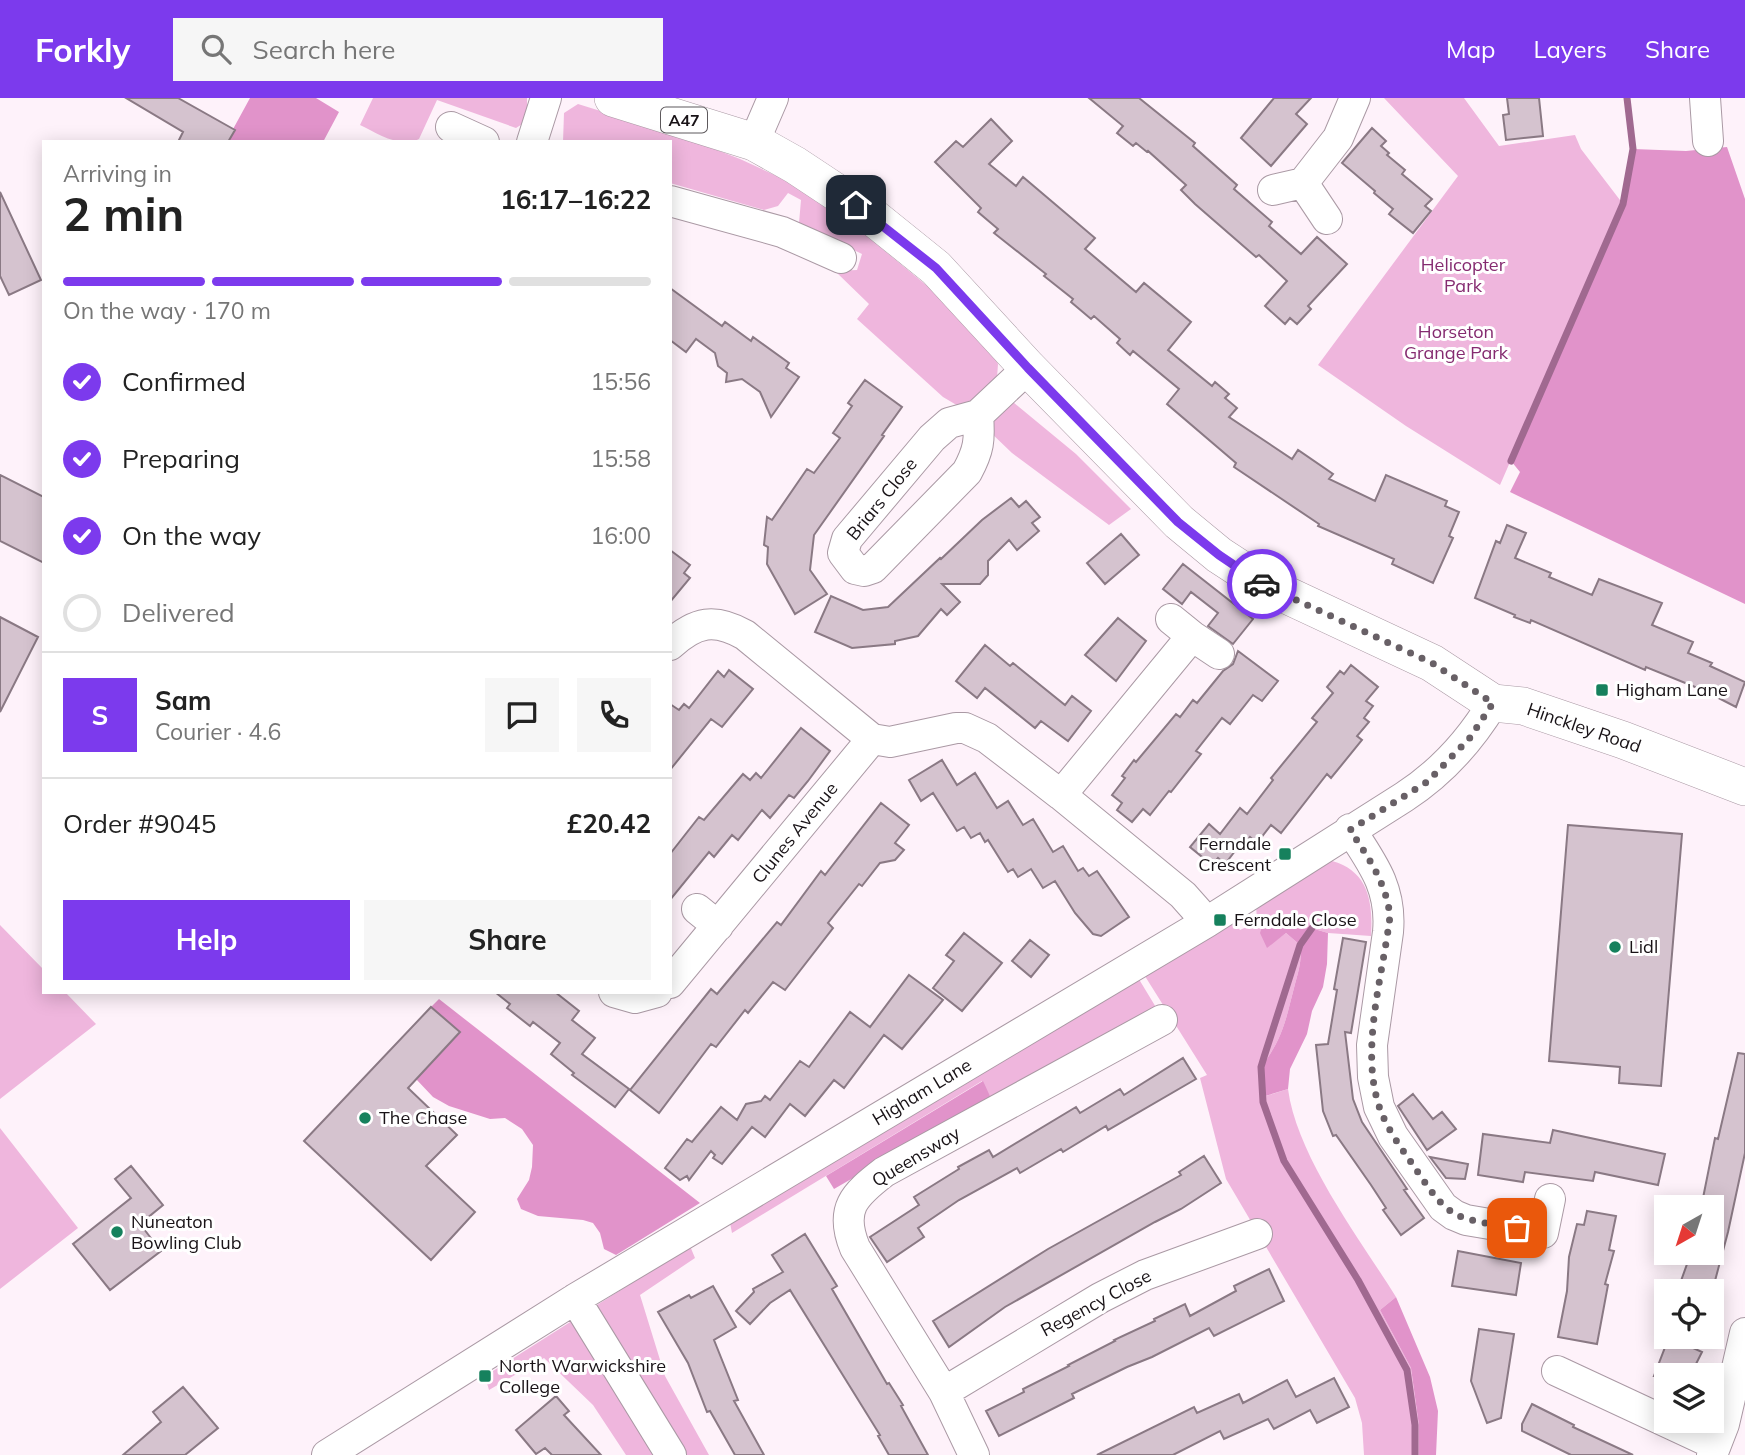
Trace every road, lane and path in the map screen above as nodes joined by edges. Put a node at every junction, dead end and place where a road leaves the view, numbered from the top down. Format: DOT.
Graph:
graph roads {
  1 [pos="546,98"];
  2 [pos="613,98"];
  3 [pos="773,98"];
  4 [pos="1355,98"];
  5 [pos="1705,98"];
  6 [pos="451,127"];
  7 [pos="480,140"];
  8 [pos="533,140"];
  9 [pos="1708,141"];
  10 [pos="754,142"];
  11 [pos="1303,183"];
  12 [pos="1273,190"];
  13 [pos="672,202"];
  14 [pos="1327,219"];
  15 [pos="841,258"];
  16 [pos="1028,368"];
  17 [pos="978,415"];
  18 [pos="672,644"];
  19 [pos="1219,654"];
  20 [pos="1493,703"];
  21 [pos="872,739"];
  22 [pos="1745,788"];
  23 [pos="1061,794"];
  24 [pos="1350,830"];
  25 [pos="1207,922"];
  26 [pos="672,980"];
  27 [pos="621,994"];
  28 [pos="650,994"];
  29 [pos="1162,1020"];
  30 [pos="1550,1199"];
  31 [pos="1257,1234"];
  32 [pos="575,1299"];
  33 [pos="1745,1333"];
  34 [pos="1557,1371"];
  35 [pos="944,1392"];
  36 [pos="1724,1439"];
  37 [pos="327,1455"];
  38 [pos="671,1455"];
  39 [pos="974,1455"];
  1 -- 8 [label="street"];
  2 -- 10 [label="main road, Hinckley Road / A47"];
  3 -- 10 [label="street"];
  4 -- 11 [label="street"];
  5 -- 9 [label="street"];
  6 -- 7 [label="street"];
  10 -- 16 [label="main road, Hinckley Road / A47"];
  11 -- 12 [label="street"];
  11 -- 14 [label="street"];
  13 -- 15 [label="street"];
  16 -- 17 [label="street, Briars Close"];
  16 -- 20 [label="main road, Hinckley Road / A47"];
  17 -- 17 [label="street, Briars Close"];
  18 -- 21 [label="street"];
  19 -- 23 [label="street"];
  20 -- 22 [label="main road, Hinckley Road / A47"];
  20 -- 24 [label="street, Higham Lane"];
  21 -- 23 [label="street"];
  21 -- 26 [label="street, Clunes Avenue"];
  23 -- 25 [label="street"];
  24 -- 25 [label="street, Higham Lane"];
  24 -- 30 [label="street"];
  25 -- 32 [label="street, Higham Lane"];
  27 -- 28 [label="street"];
  29 -- 35 [label="street, Queensway"];
  31 -- 35 [label="street, Regency Close"];
  32 -- 37 [label="street, Higham Lane"];
  32 -- 38 [label="street"];
  33 -- 36 [label="street"];
  34 -- 36 [label="street"];
  35 -- 39 [label="street, Queensway"];
}
